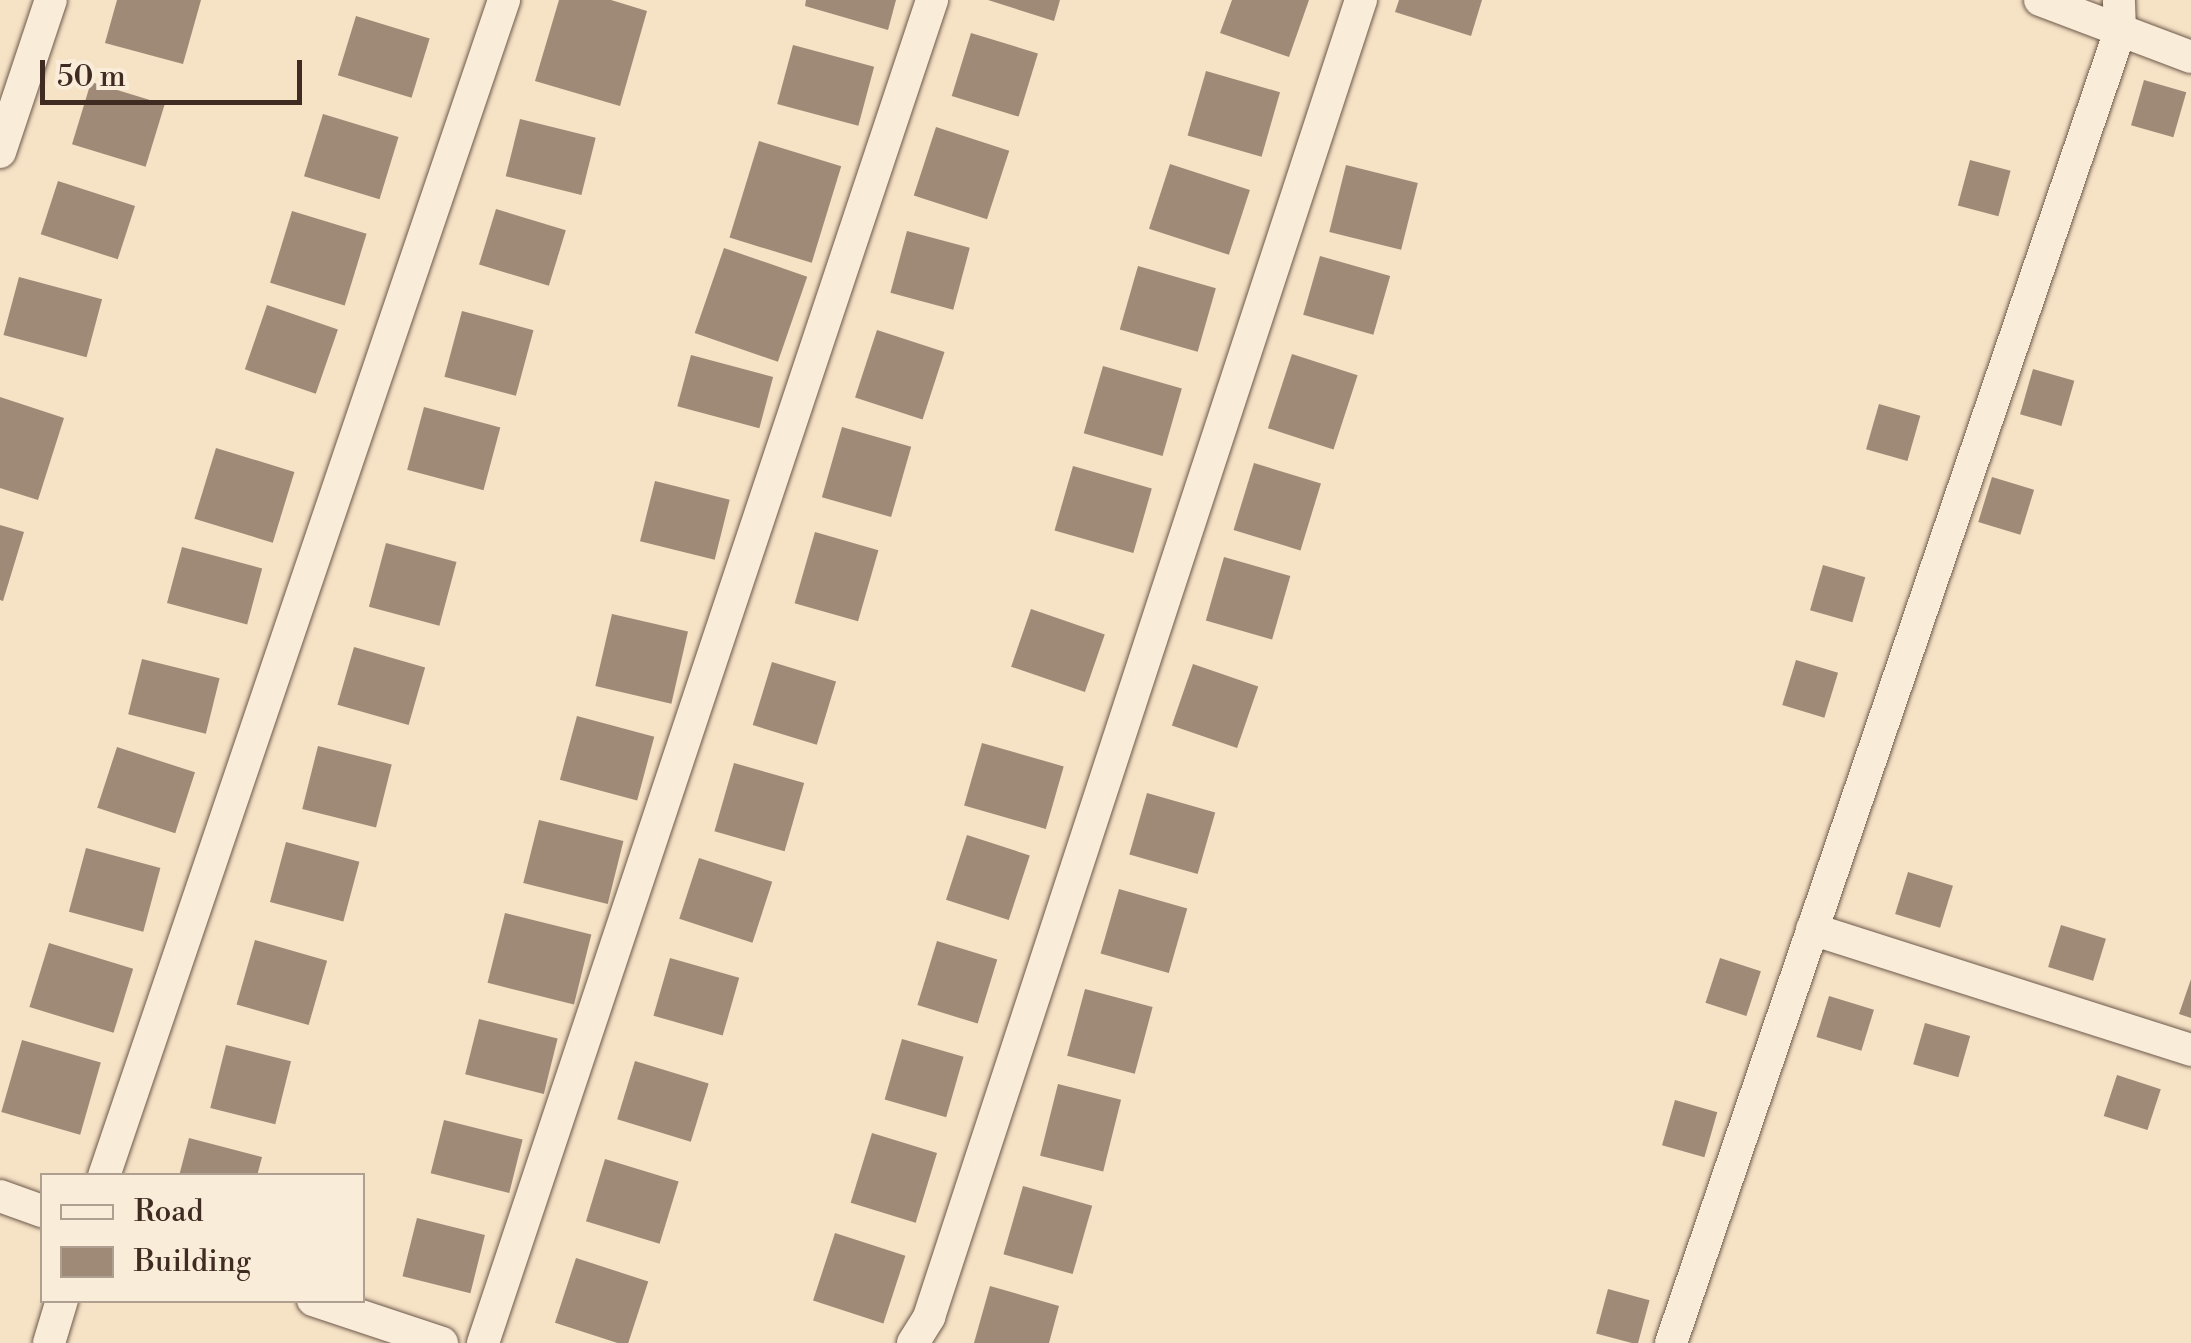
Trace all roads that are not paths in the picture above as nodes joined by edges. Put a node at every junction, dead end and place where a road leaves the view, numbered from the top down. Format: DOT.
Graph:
graph roads {
  1 [pos="51,0"];
  2 [pos="504,0"];
  3 [pos="932,0"];
  4 [pos="1361,0"];
  5 [pos="2040,0"];
  6 [pos="2119,15"];
  7 [pos="2191,57"];
  8 [pos="0,152"];
  9 [pos="1812,929"];
  10 [pos="2191,1050"];
  11 [pos="105,1173"];
  12 [pos="0,1196"];
  13 [pos="40,1209"];
  14 [pos="61,1303"];
  15 [pos="322,1303"];
  16 [pos="48,1343"];
  17 [pos="442,1343"];
  18 [pos="482,1343"];
  19 [pos="913,1343"];
  20 [pos="1671,1343"];
  1 -- 8 [label="street"];
  2 -- 11 [label="street"];
  3 -- 18 [label="street"];
  4 -- 19 [label="street"];
  5 -- 6 [label="street"];
  6 -- 7 [label="street"];
  6 -- 9 [label="street"];
  9 -- 10 [label="street"];
  9 -- 20 [label="street"];
  12 -- 13 [label="street"];
  14 -- 16 [label="street"];
  15 -- 17 [label="street"];
}
